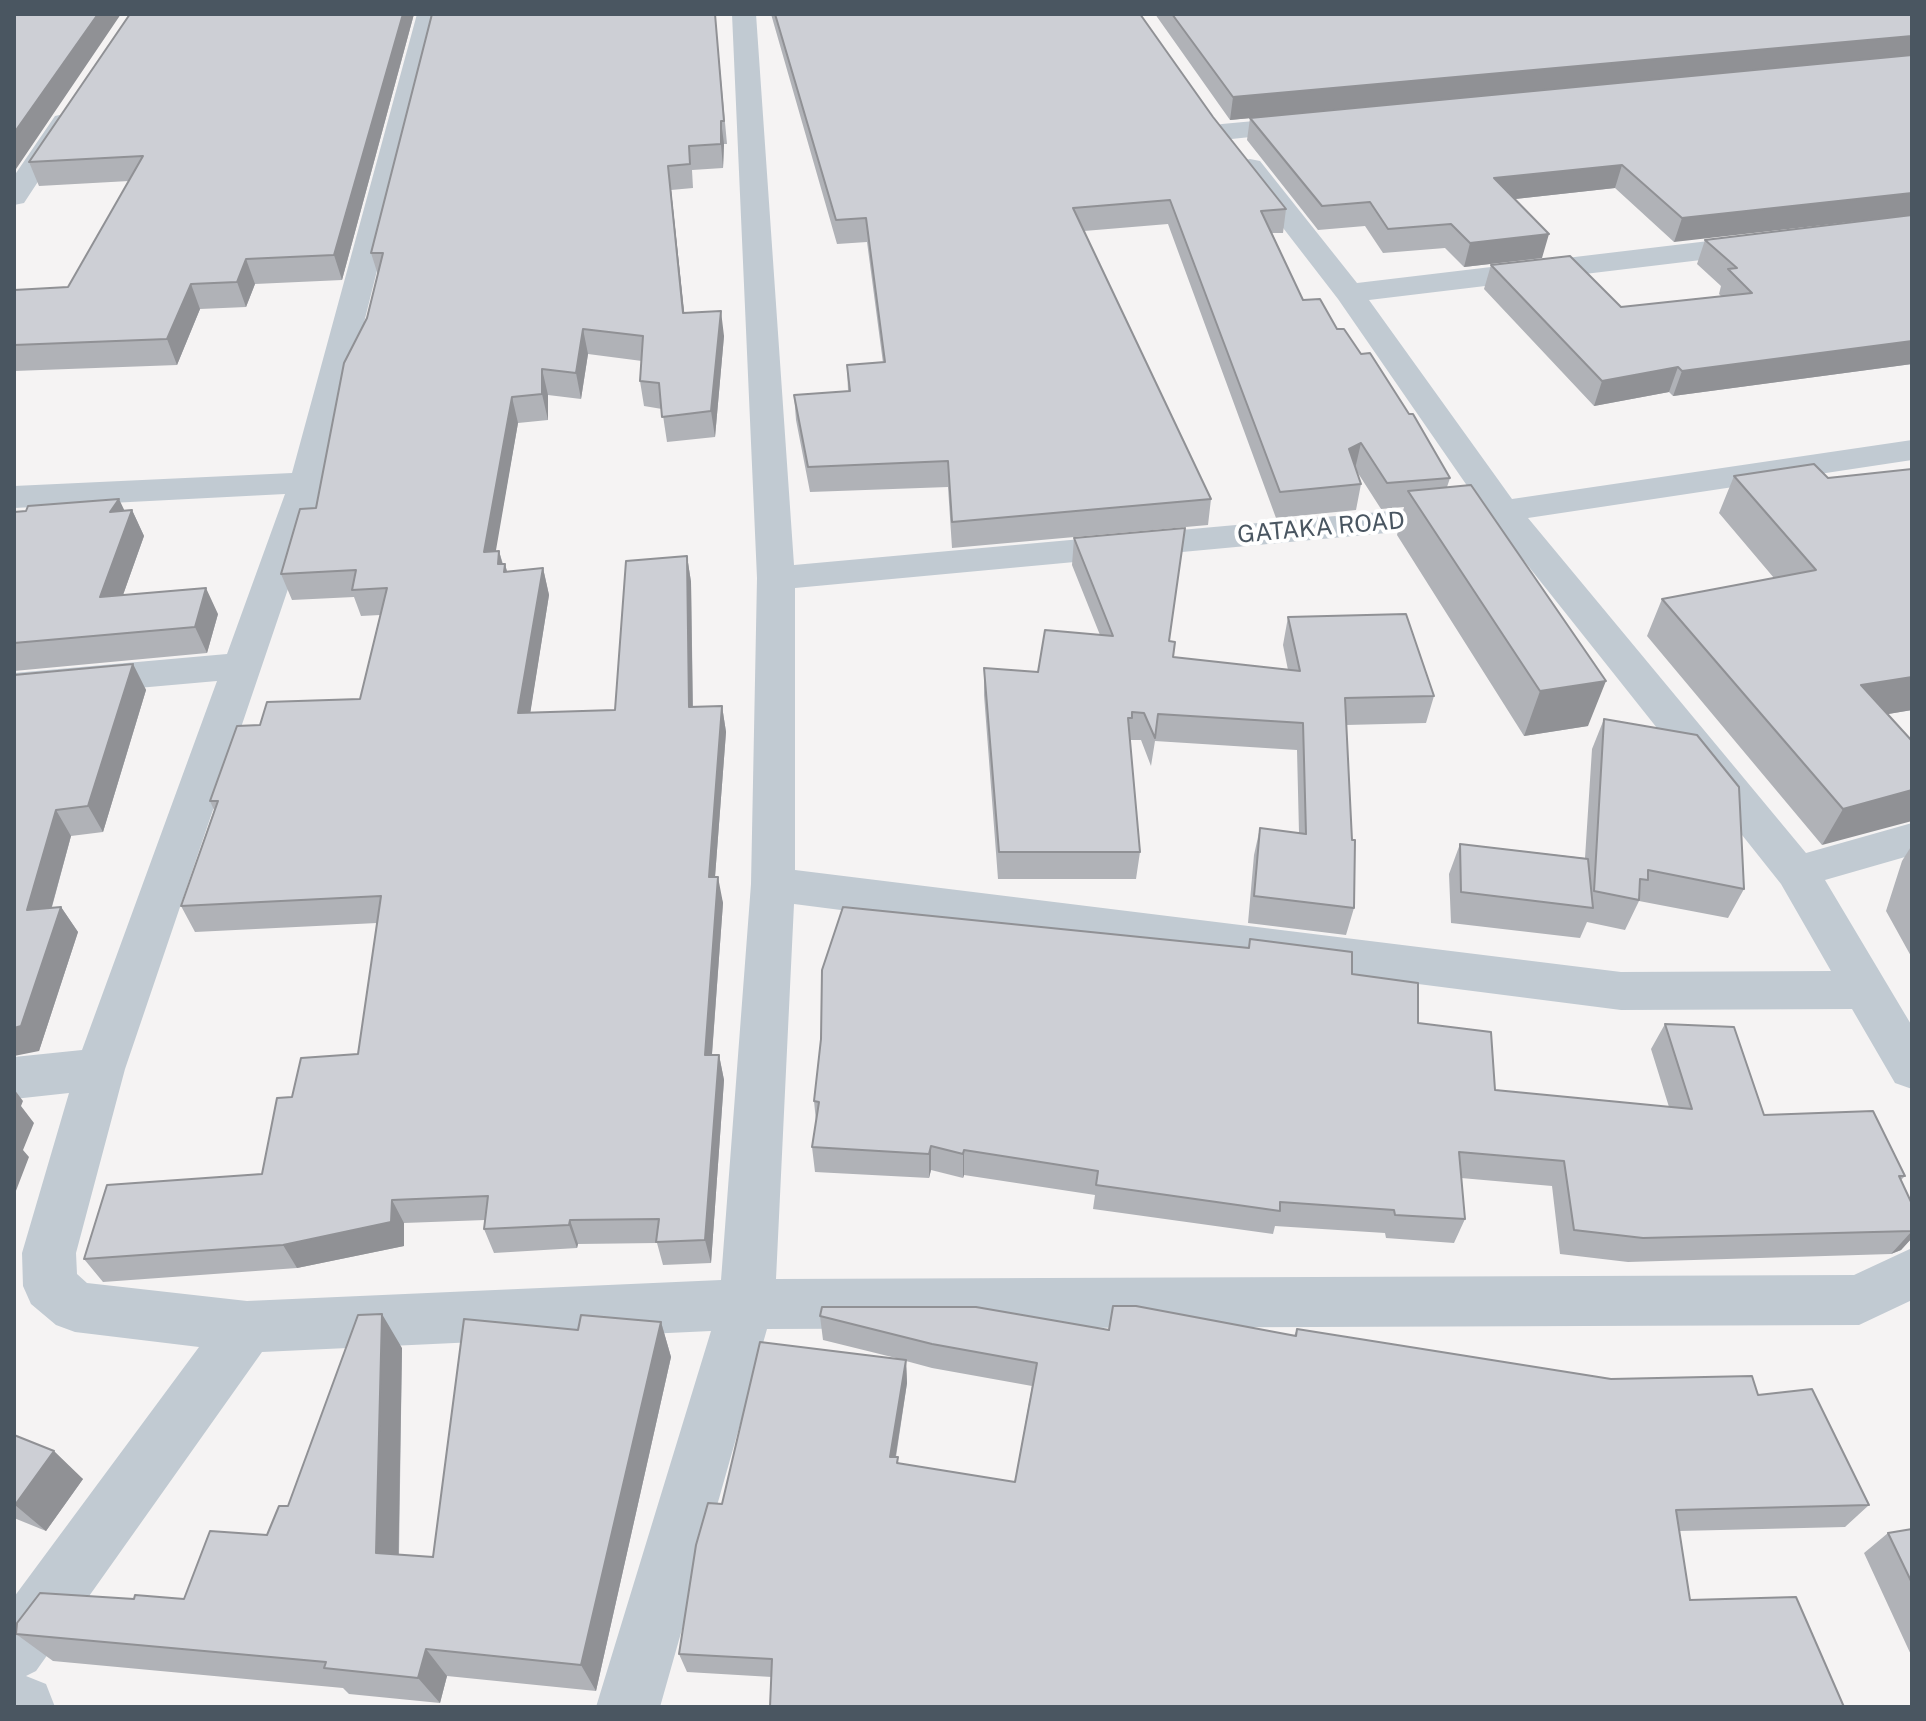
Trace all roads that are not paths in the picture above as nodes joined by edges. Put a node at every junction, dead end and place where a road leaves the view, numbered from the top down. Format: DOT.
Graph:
graph roads {
  1 [pos="429,14"];
  2 [pos="744,14"];
  3 [pos="76,106"];
  4 [pos="1332,122"];
  5 [pos="14,197"];
  6 [pos="1787,241"];
  7 [pos="1349,293"];
  8 [pos="1912,450"];
  9 [pos="307,483"];
  10 [pos="14,497"];
  11 [pos="1503,511"];
  12 [pos="776,578"];
  13 [pos="242,666"];
  14 [pos="14,686"];
  15 [pos="1912,839"];
  16 [pos="1797,872"];
  17 [pos="773,884"];
  18 [pos="1865,990"];
  19 [pos="100,1069"];
  20 [pos="1912,1069"];
  21 [pos="14,1078"];
  22 [pos="1912,1273"];
  23 [pos="747,1304"];
  24 [pos="247,1327"];
  25 [pos="14,1649"];
  26 [pos="14,1707"];
  27 [pos="23,1707"];
  28 [pos="628,1707"];
  1 -- 9 [label="street"];
  2 -- 12 [label="street"];
  3 -- 5 [label="street"];
  4 -- 7 [label="street"];
  6 -- 7 [label="street"];
  7 -- 11 [label="street"];
  8 -- 11 [label="street, GATAKA ROAD"];
  9 -- 10 [label="street"];
  9 -- 13 [label="street"];
  11 -- 12 [label="street, GATAKA ROAD"];
  11 -- 16 [label="street"];
  12 -- 17 [label="street"];
  13 -- 14 [label="street"];
  13 -- 19 [label="street"];
  15 -- 16 [label="street"];
  16 -- 18 [label="street"];
  17 -- 18 [label="street"];
  17 -- 23 [label="street"];
  18 -- 20 [label="street"];
  19 -- 21 [label="street"];
  19 -- 24 [label="street"];
  22 -- 23 [label="street"];
  23 -- 24 [label="street"];
  23 -- 28 [label="street"];
  24 -- 25 [label="street"];
  26 -- 27 [label="street"];
}
